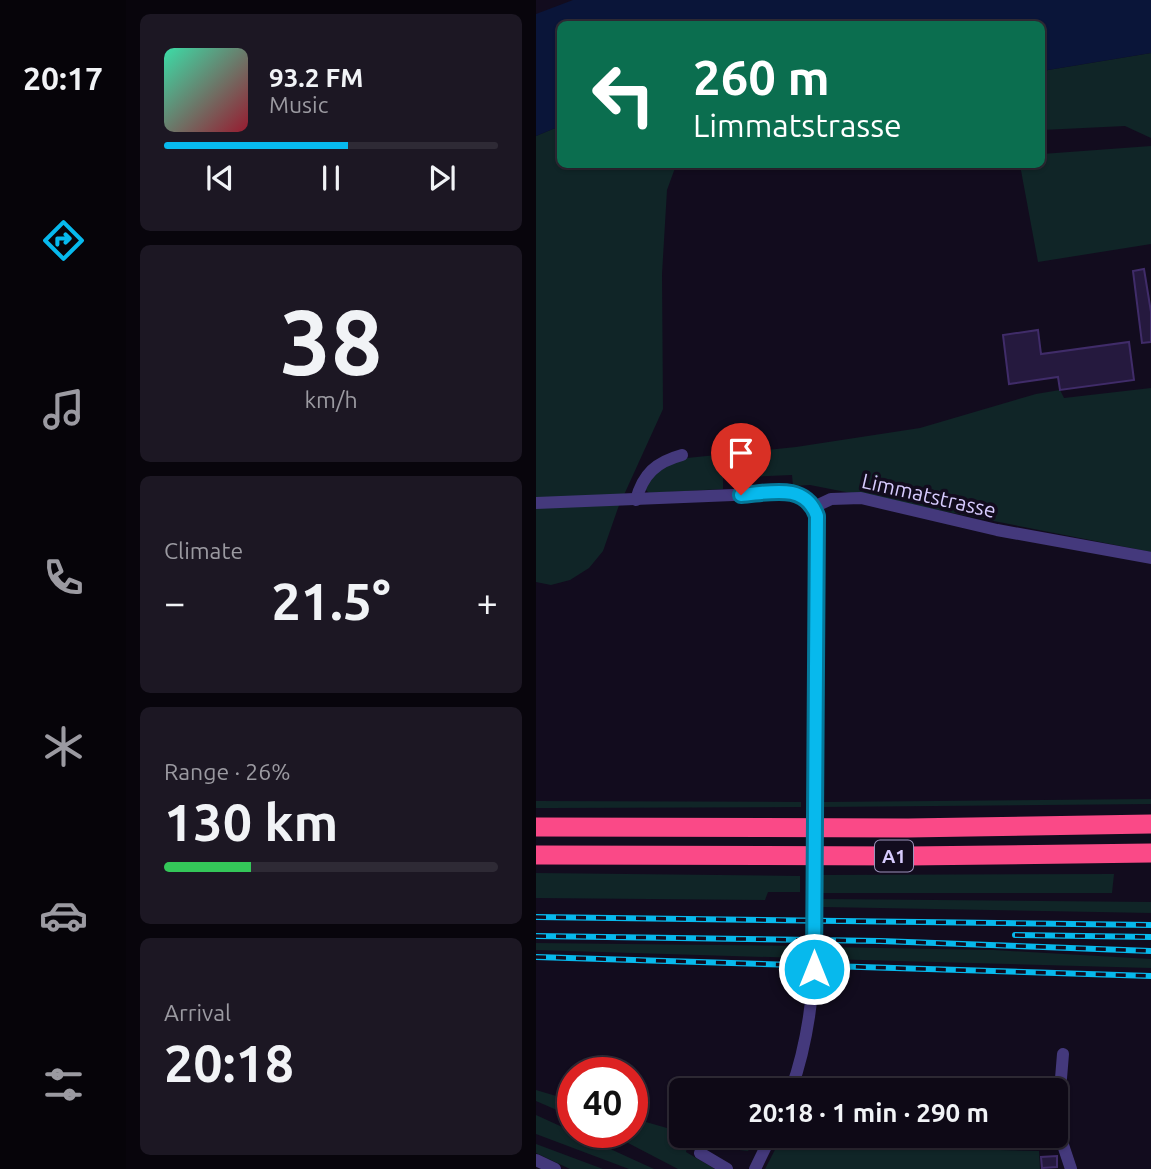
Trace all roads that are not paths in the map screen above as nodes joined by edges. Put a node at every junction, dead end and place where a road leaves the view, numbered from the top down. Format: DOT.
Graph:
graph roads {
  1 [pos="682,455"];
  2 [pos="636,499"];
  3 [pos="536,503"];
  4 [pos="814,507"];
  5 [pos="1151,558"];
  6 [pos="1151,824"];
  7 [pos="536,827"];
  8 [pos="1151,853"];
  9 [pos="536,855"];
  10 [pos="1063,1054"];
  11 [pos="795,1078"];
  12 [pos="765,1148"];
  13 [pos="700,1153"];
  14 [pos="536,1160"];
  15 [pos="555,1169"];
  16 [pos="727,1169"];
  17 [pos="755,1169"];
  18 [pos="1071,1169"];
  1 -- 2 [label="street"];
  2 -- 3 [label="street"];
  2 -- 4 [label="street"];
  4 -- 5 [label="street, Limmatstrasse"];
  4 -- 11 [label="street, bridge"];
  6 -- 7 [label="highway, A1"];
  8 -- 9 [label="highway, A1"];
  10 -- 18 [label="street"];
  12 -- 17 [label="street"];
  13 -- 16 [label="street"];
  14 -- 15 [label="street"];
}
